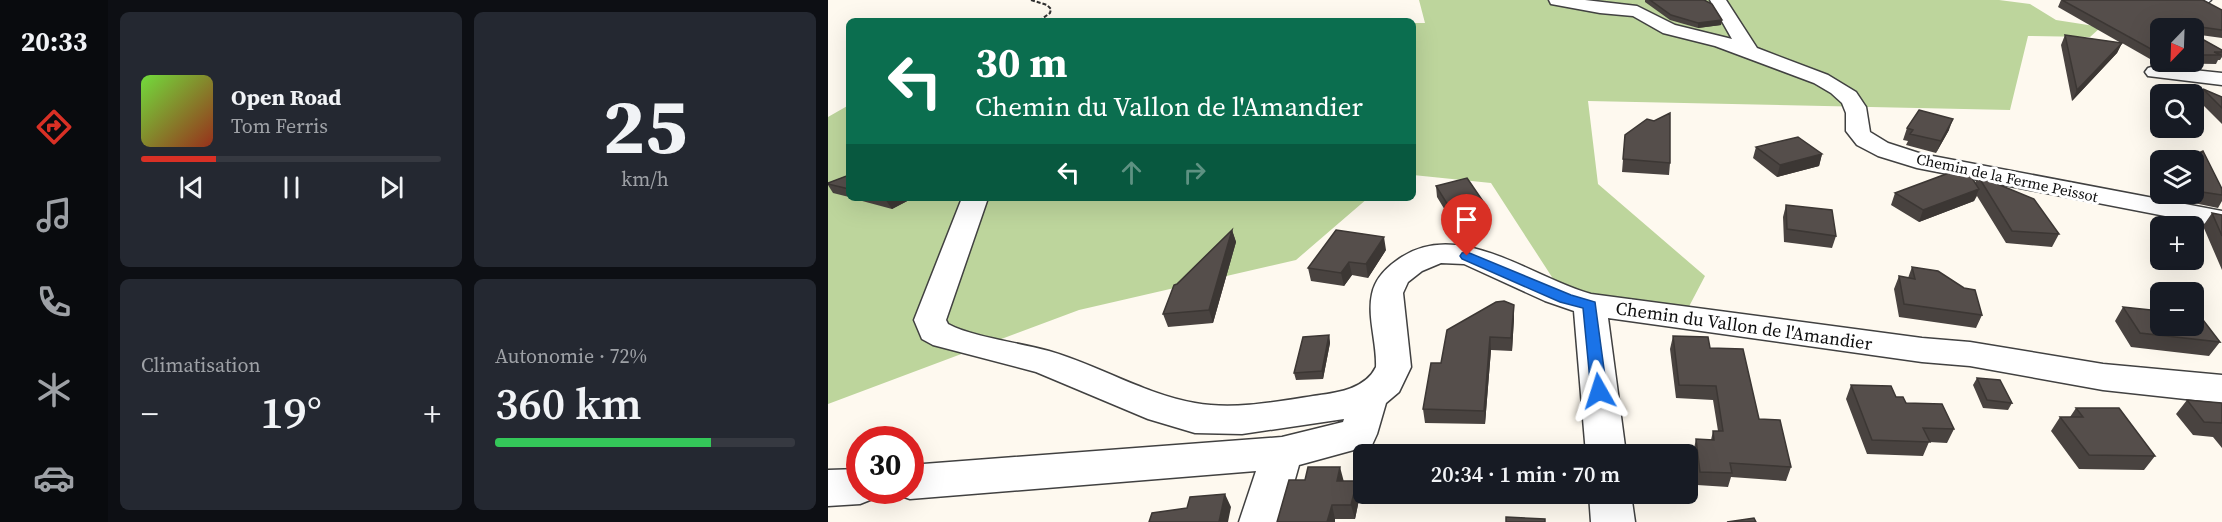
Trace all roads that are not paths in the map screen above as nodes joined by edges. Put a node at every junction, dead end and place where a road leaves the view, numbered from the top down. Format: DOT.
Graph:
graph roads {
  1 [pos="1557,0"];
  2 [pos="1718,0"];
  3 [pos="2181,0"];
  4 [pos="2203,0"];
  5 [pos="1750,53"];
  6 [pos="2155,72"];
  7 [pos="2222,79"];
  8 [pos="974,201"];
  9 [pos="2222,219"];
  10 [pos="1590,305"];
  11 [pos="2222,389"];
  12 [pos="1370,395"];
  13 [pos="1605,444"];
  14 [pos="1282,453"];
  15 [pos="924,481"];
  16 [pos="846,487"];
  17 [pos="828,488"];
  18 [pos="1611,504"];
  19 [pos="1261,522"];
  20 [pos="1613,522"];
  1 -- 5 [label="street, Chemin de la Ferme Peissot"];
  2 -- 5 [label="street"];
  3 -- 4 [label="street"];
  5 -- 9 [label="street, Chemin de la Ferme Peissot"];
  6 -- 7 [label="street"];
  8 -- 12 [label="street, Chemin du Vallon de l'Amandier"];
  10 -- 11 [label="street, Chemin du Vallon de l'Amandier"];
  10 -- 12 [label="street, Chemin du Vallon de l'Amandier"];
  10 -- 13 [label="street"];
  12 -- 14 [label="street"];
  14 -- 15 [label="street"];
  14 -- 19 [label="street"];
  16 -- 17 [label="street"];
  18 -- 20 [label="street"];
}
